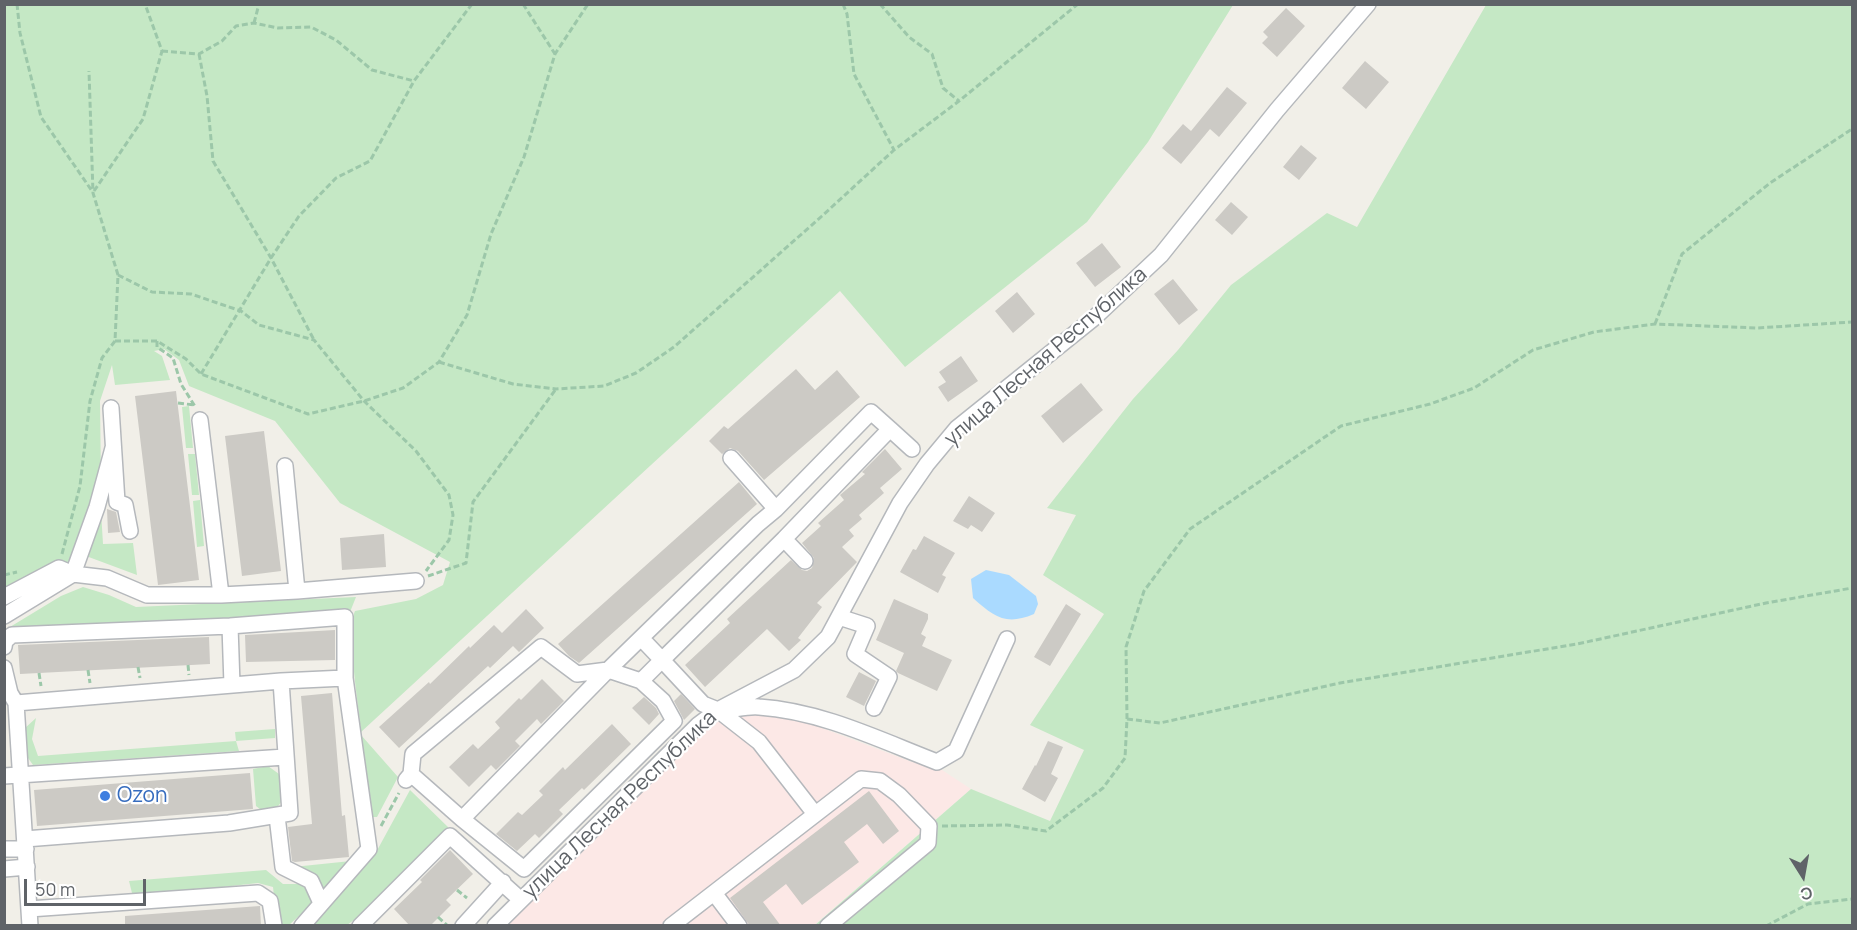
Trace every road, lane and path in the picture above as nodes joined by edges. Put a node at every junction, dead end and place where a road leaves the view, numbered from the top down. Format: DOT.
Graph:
graph roads {
  1 [pos="16,4"];
  2 [pos="145,4"];
  3 [pos="259,4"];
  4 [pos="471,4"];
  5 [pos="523,4"];
  6 [pos="588,4"];
  7 [pos="843,4"];
  8 [pos="880,4"];
  9 [pos="1078,4"];
  10 [pos="1368,4"];
  11 [pos="254,23"];
  12 [pos="162,51"];
  13 [pos="199,54"];
  14 [pos="555,54"];
  15 [pos="89,71"];
  16 [pos="414,81"];
  17 [pos="959,101"];
  18 [pos="1852,129"];
  19 [pos="894,150"];
  20 [pos="93,193"];
  21 [pos="271,258"];
  22 [pos="118,275"];
  23 [pos="241,311"];
  24 [pos="1852,322"];
  25 [pos="1655,324"];
  26 [pos="314,340"];
  27 [pos="115,341"];
  28 [pos="157,341"];
  29 [pos="439,362"];
  30 [pos="201,374"];
  31 [pos="556,390"];
  32 [pos="364,401"];
  33 [pos="178,403"];
  34 [pos="111,408"];
  35 [pos="200,420"];
  36 [pos="890,429"];
  37 [pos="113,448"];
  38 [pos="912,449"];
  39 [pos="731,459"];
  40 [pos="285,466"];
  41 [pos="776,509"];
  42 [pos="758,524"];
  43 [pos="130,531"];
  44 [pos="779,543"];
  45 [pos="805,561"];
  46 [pos="59,568"];
  47 [pos="73,574"];
  48 [pos="416,581"];
  49 [pos="1852,588"];
  50 [pos="297,591"];
  51 [pos="221,595"];
  52 [pos="4,597"];
  53 [pos="4,616"];
  54 [pos="839,617"];
  55 [pos="230,626"];
  56 [pos="641,638"];
  57 [pos="1007,639"];
  58 [pos="4,647"];
  59 [pos="662,660"];
  60 [pos="4,668"];
  61 [pos="608,670"];
  62 [pos="345,678"];
  63 [pos="281,681"];
  64 [pos="641,681"];
  65 [pos="232,685"];
  66 [pos="874,708"];
  67 [pos="12,710"];
  68 [pos="718,710"];
  69 [pos="1127,719"];
  70 [pos="285,757"];
  71 [pos="12,775"];
  72 [pos="409,777"];
  73 [pos="815,814"];
  74 [pos="277,816"];
  75 [pos="462,819"];
  76 [pos="930,826"];
  77 [pos="26,844"];
  78 [pos="4,849"];
  79 [pos="369,849"];
  80 [pos="27,867"];
  81 [pos="4,869"];
  82 [pos="503,882"];
  83 [pos="714,893"];
  84 [pos="1852,898"];
  85 [pos="521,900"];
  86 [pos="321,903"];
  87 [pos="29,909"];
  88 [pos="438,918"];
  89 [pos="30,926"];
  90 [pos="274,926"];
  91 [pos="302,926"];
  92 [pos="360,926"];
  93 [pos="448,926"];
  94 [pos="463,926"];
  95 [pos="495,926"];
  96 [pos="671,926"];
  97 [pos="739,926"];
  98 [pos="828,926"];
  99 [pos="1766,926"];
  1 -- 20 [label="path"];
  2 -- 12 [label="path"];
  3 -- 11 [label="path"];
  4 -- 16 [label="path"];
  5 -- 14 [label="path"];
  6 -- 14 [label="path"];
  7 -- 19 [label="path"];
  8 -- 17 [label="path"];
  9 -- 17 [label="path"];
  10 -- 54 [label="street, улица Лесная Республика"];
  11 -- 13 [label="path"];
  11 -- 16 [label="path"];
  12 -- 13 [label="path"];
  12 -- 20 [label="path"];
  13 -- 21 [label="path"];
  14 -- 29 [label="path"];
  15 -- 20 [label="path"];
  16 -- 21 [label="path"];
  17 -- 19 [label="path"];
  18 -- 25 [label="path"];
  19 -- 31 [label="path"];
  20 -- 22 [label="path"];
  21 -- 23 [label="path"];
  21 -- 26 [label="path"];
  22 -- 23 [label="path"];
  22 -- 27 [label="path"];
  23 -- 26 [label="path"];
  23 -- 30 [label="path"];
  24 -- 25 [label="path"];
  25 -- 69 [label="path"];
  26 -- 32 [label="path"];
  27 -- 28 [label="path"];
  27 -- 46 [label="path"];
  28 -- 30 [label="path"];
  28 -- 33 [label="path"];
  29 -- 31 [label="path"];
  29 -- 32 [label="path"];
  30 -- 32 [label="path"];
  31 -- 48 [label="path"];
  32 -- 48 [label="path"];
  34 -- 37 [label="street"];
  35 -- 51 [label="street"];
  36 -- 38 [label="street"];
  36 -- 41 [label="street"];
  36 -- 44 [label="street"];
  37 -- 43 [label="street"];
  37 -- 47 [label="street"];
  39 -- 41 [label="street"];
  40 -- 50 [label="street"];
  41 -- 42 [label="street"];
  42 -- 44 [label="street"];
  42 -- 56 [label="street"];
  44 -- 45 [label="street"];
  44 -- 59 [label="street"];
  46 -- 47 [label="street"];
  46 -- 52 [label="street"];
  47 -- 51 [label="street"];
  47 -- 53 [label="street"];
  48 -- 50 [label="street"];
  49 -- 69 [label="path"];
  50 -- 51 [label="street"];
  54 -- 66 [label="street"];
  54 -- 68 [label="street, улица Лесная Республика"];
  55 -- 58 [label="street"];
  55 -- 62 [label="street"];
  55 -- 65 [label="street"];
  56 -- 59 [label="street"];
  56 -- 61 [label="street"];
  57 -- 68 [label="street"];
  59 -- 64 [label="street"];
  59 -- 68 [label="street"];
  60 -- 67 [label="street"];
  61 -- 64 [label="street"];
  61 -- 72 [label="street"];
  61 -- 75 [label="street"];
  62 -- 63 [label="street"];
  62 -- 79 [label="street"];
  63 -- 65 [label="street"];
  63 -- 70 [label="street"];
  64 -- 75 [label="street"];
  65 -- 67 [label="street"];
  67 -- 71 [label="street"];
  68 -- 73 [label="street"];
  68 -- 85 [label="street, улица Лесная Республика"];
  69 -- 76 [label="path"];
  70 -- 71 [label="street"];
  70 -- 74 [label="street"];
  71 -- 77 [label="street"];
  72 -- 75 [label="street"];
  72 -- 79 [label="path"];
  73 -- 76 [label="street"];
  73 -- 83 [label="street"];
  74 -- 77 [label="street"];
  74 -- 86 [label="street"];
  76 -- 98 [label="street"];
  77 -- 78 [label="street"];
  77 -- 80 [label="street"];
  79 -- 86 [label="street"];
  80 -- 81 [label="street"];
  80 -- 87 [label="street"];
  82 -- 85 [label="street"];
  82 -- 92 [label="street"];
  82 -- 94 [label="street"];
  83 -- 96 [label="street"];
  83 -- 97 [label="street"];
  84 -- 99 [label="path"];
  85 -- 95 [label="street, улица Лесная Республика"];
  86 -- 91 [label="street"];
  87 -- 89 [label="street"];
  87 -- 90 [label="street"];
  88 -- 93 [label="path"];
}
